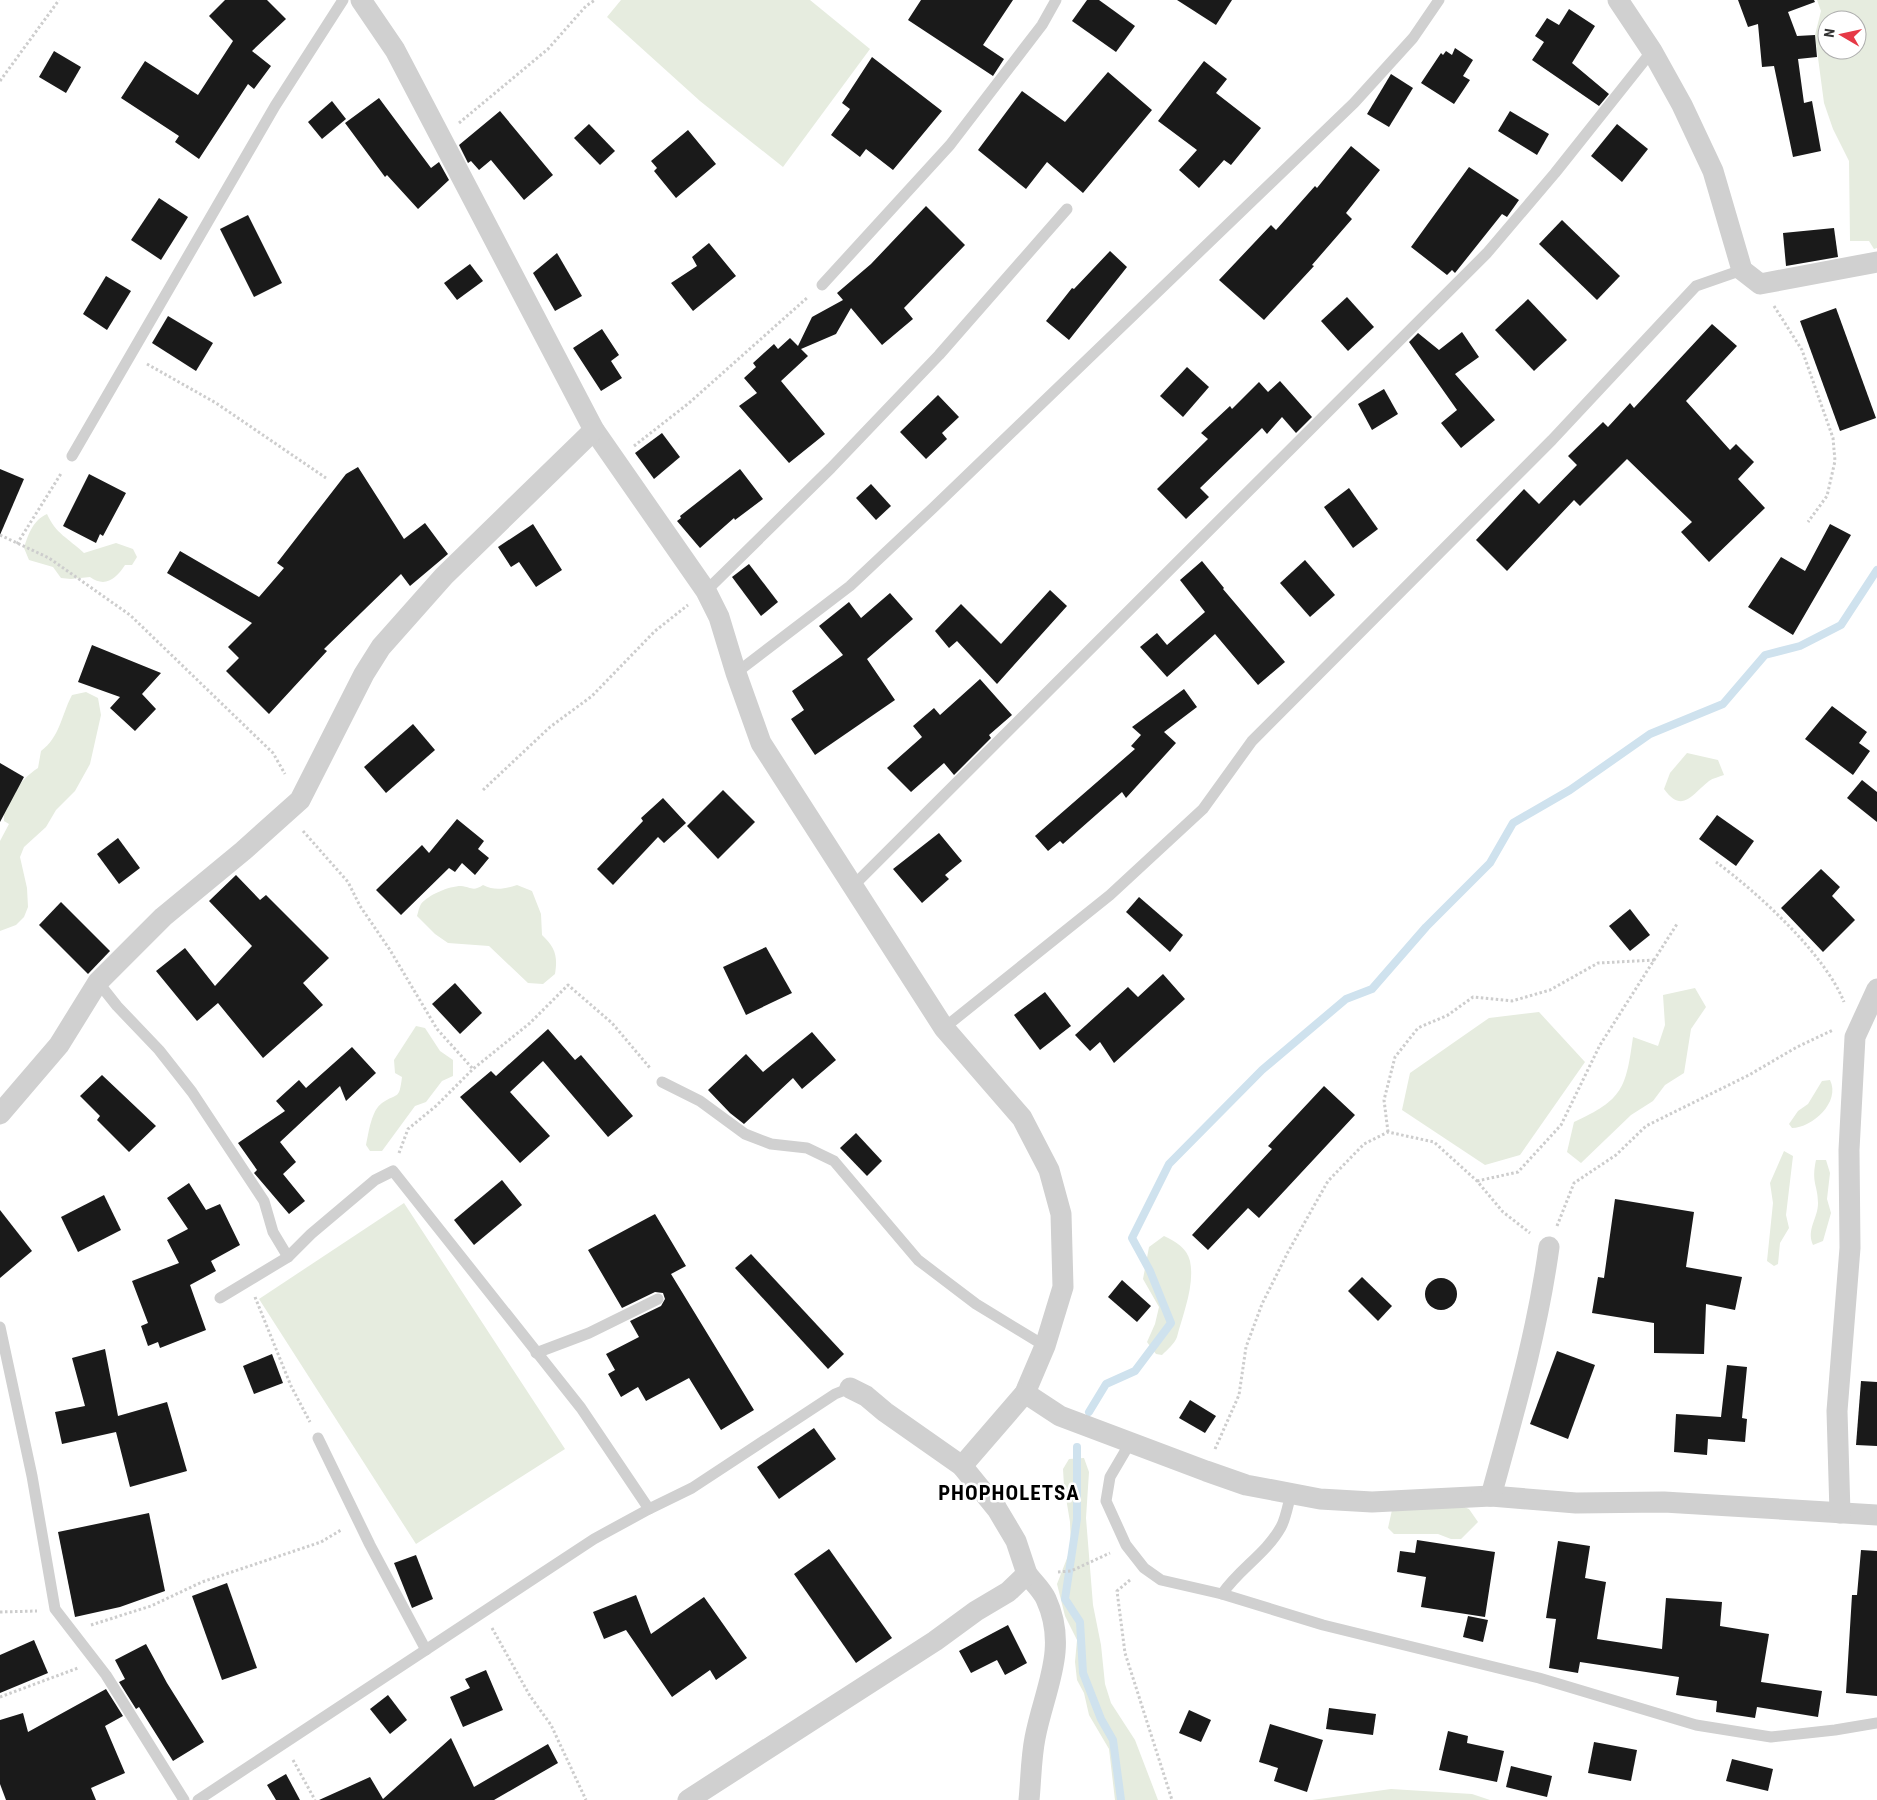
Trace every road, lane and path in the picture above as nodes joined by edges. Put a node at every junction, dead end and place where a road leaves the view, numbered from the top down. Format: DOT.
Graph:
graph roads {
  1 [pos="59,0"];
  2 [pos="343,0"];
  3 [pos="361,0"];
  4 [pos="595,0"];
  5 [pos="1056,0"];
  6 [pos="1439,0"];
  7 [pos="1618,0"];
  8 [pos="1652,51"];
  9 [pos="0,81"];
  10 [pos="442,138"];
  11 [pos="1068,209"];
  12 [pos="1877,262"];
  13 [pos="1742,270"];
  14 [pos="1760,284"];
  15 [pos="822,285"];
  16 [pos="131,351"];
  17 [pos="594,430"];
  18 [pos="72,456"];
  19 [pos="614,462"];
  20 [pos="326,478"];
  21 [pos="1808,522"];
  22 [pos="0,535"];
  23 [pos="17,544"];
  24 [pos="706,591"];
  25 [pos="736,673"];
  26 [pos="484,790"];
  27 [pos="293,806"];
  28 [pos="1716,862"];
  29 [pos="852,887"];
  30 [pos="1677,924"];
  31 [pos="1655,960"];
  32 [pos="98,982"];
  33 [pos="1877,991"];
  34 [pos="1846,1006"];
  35 [pos="944,1028"];
  36 [pos="1836,1028"];
  37 [pos="473,1069"];
  38 [pos="662,1082"];
  39 [pos="0,1114"];
  40 [pos="1388,1132"];
  41 [pos="394,1170"];
  42 [pos="1477,1181"];
  43 [pos="1549,1247"];
  44 [pos="288,1256"];
  45 [pos="247,1280"];
  46 [pos="220,1298"];
  47 [pos="658,1298"];
  48 [pos="0,1328"];
  49 [pos="1045,1346"];
  50 [pos="536,1353"];
  51 [pos="850,1388"];
  52 [pos="1025,1393"];
  53 [pos="318,1438"];
  54 [pos="1130,1443"];
  55 [pos="962,1466"];
  56 [pos="1206,1471"];
  57 [pos="1291,1494"];
  58 [pos="1491,1496"];
  59 [pos="649,1508"];
  60 [pos="1840,1513"];
  61 [pos="1877,1515"];
  62 [pos="358,1520"];
  63 [pos="1126,1545"];
  64 [pos="1144,1568"];
  65 [pos="1027,1574"];
  66 [pos="1222,1594"];
  67 [pos="55,1608"];
  68 [pos="0,1612"];
  69 [pos="484,1614"];
  70 [pos="71,1632"];
  71 [pos="426,1650"];
  72 [pos="94,1661"];
  73 [pos="0,1697"];
  74 [pos="1877,1723"];
  75 [pos="284,1744"];
  76 [pos="184,1800"];
  77 [pos="198,1800"];
  78 [pos="315,1800"];
  79 [pos="586,1800"];
  80 [pos="688,1800"];
  81 [pos="1029,1800"];
  82 [pos="1172,1800"];
  1 -- 9 [label="path"];
  2 -- 16 [label="lane"];
  3 -- 10 [label="street"];
  4 -- 10 [label="path"];
  5 -- 15 [label="lane"];
  6 -- 25 [label="lane"];
  7 -- 8 [label="street"];
  8 -- 13 [label="street"];
  8 -- 29 [label="lane"];
  10 -- 17 [label="street"];
  11 -- 24 [label="lane"];
  12 -- 14 [label="street"];
  13 -- 14 [label="street"];
  13 -- 35 [label="lane"];
  14 -- 21 [label="path"];
  15 -- 19 [label="path"];
  16 -- 18 [label="lane"];
  16 -- 20 [label="path"];
  17 -- 19 [label="street"];
  17 -- 27 [label="street"];
  18 -- 23 [label="path"];
  19 -- 24 [label="street"];
  22 -- 23 [label="path"];
  23 -- 27 [label="path"];
  24 -- 25 [label="street"];
  24 -- 26 [label="path"];
  25 -- 29 [label="street"];
  27 -- 32 [label="street"];
  27 -- 37 [label="path"];
  28 -- 34 [label="path"];
  29 -- 35 [label="street"];
  30 -- 31 [label="path"];
  31 -- 40 [label="path"];
  31 -- 42 [label="path"];
  32 -- 39 [label="street"];
  32 -- 44 [label="lane"];
  33 -- 60 [label="street"];
  35 -- 49 [label="street"];
  36 -- 43 [label="path"];
  37 -- 38 [label="path"];
  37 -- 41 [label="path"];
  38 -- 49 [label="lane"];
  40 -- 42 [label="path"];
  40 -- 56 [label="path"];
  41 -- 44 [label="lane"];
  41 -- 50 [label="lane"];
  42 -- 43 [label="path"];
  43 -- 58 [label="street"];
  44 -- 45 [label="lane"];
  45 -- 46 [label="lane"];
  45 -- 53 [label="path"];
  47 -- 50 [label="lane"];
  48 -- 67 [label="lane"];
  49 -- 52 [label="street"];
  50 -- 59 [label="lane"];
  51 -- 55 [label="street"];
  51 -- 59 [label="lane"];
  52 -- 54 [label="street"];
  52 -- 55 [label="street"];
  53 -- 62 [label="lane"];
  54 -- 56 [label="street"];
  54 -- 63 [label="lane"];
  55 -- 65 [label="street"];
  56 -- 57 [label="street"];
  57 -- 58 [label="street"];
  57 -- 66 [label="lane"];
  58 -- 60 [label="street"];
  59 -- 69 [label="lane"];
  60 -- 61 [label="street"];
  62 -- 70 [label="path"];
  62 -- 71 [label="lane"];
  63 -- 64 [label="lane"];
  63 -- 65 [label="path"];
  64 -- 66 [label="lane"];
  64 -- 82 [label="path"];
  65 -- 80 [label="street"];
  65 -- 81 [label="street"];
  66 -- 74 [label="lane"];
  67 -- 68 [label="path"];
  67 -- 70 [label="lane"];
  69 -- 71 [label="lane"];
  69 -- 79 [label="path"];
  70 -- 72 [label="lane"];
  71 -- 75 [label="lane"];
  72 -- 73 [label="path"];
  72 -- 76 [label="lane"];
  75 -- 77 [label="lane"];
  75 -- 78 [label="path"];
}
